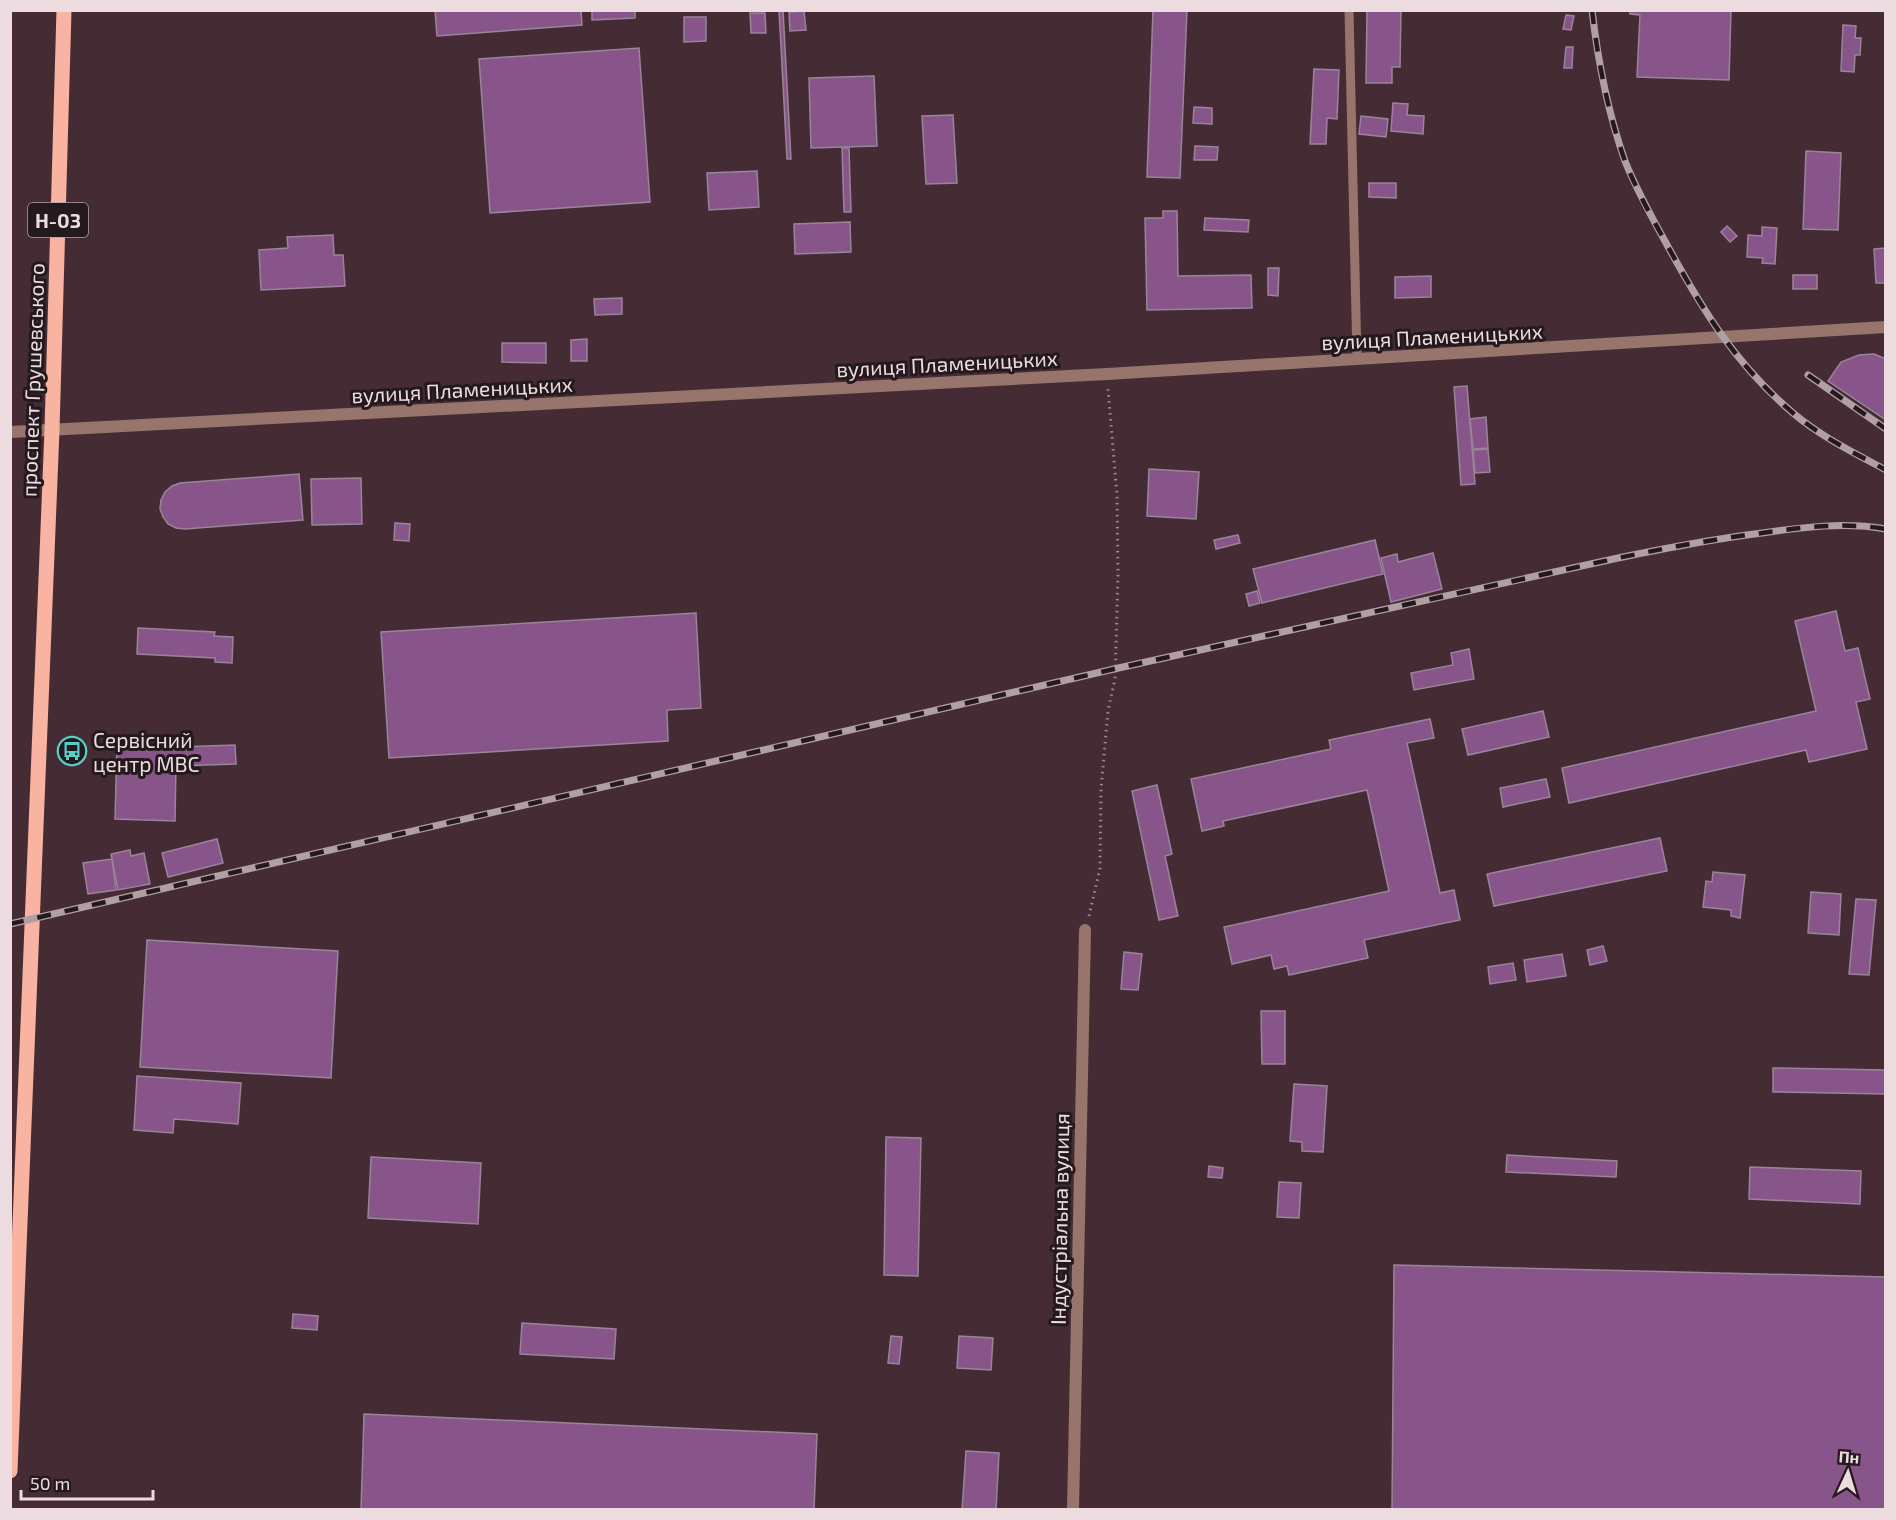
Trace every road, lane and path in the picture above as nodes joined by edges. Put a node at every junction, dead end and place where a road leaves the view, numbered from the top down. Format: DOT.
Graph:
graph roads {
  1 [pos="64,10"];
  2 [pos="1349,10"];
  3 [pos="1886,327"];
  4 [pos="1358,359"];
  5 [pos="1107,374"];
  6 [pos="52,430"];
  7 [pos="10,432"];
  8 [pos="1085,930"];
  9 [pos="13,1319"];
  10 [pos="10,1471"];
  11 [pos="1073,1509"];
  1 -- 6 [label="main road, проспект Грушевського / Н-03"];
  2 -- 4 [label="lane"];
  3 -- 4 [label="street, вулиця Пламеницьких"];
  4 -- 5 [label="street, вулиця Пламеницьких"];
  5 -- 6 [label="street, вулиця Пламеницьких"];
  5 -- 8 [label="path"];
  6 -- 7 [label="street, вулиця Пламеницьких"];
  6 -- 9 [label="main road, проспект Грушевського / Н-03"];
  8 -- 11 [label="street, Індустріальна вулиця"];
  9 -- 10 [label="main road, проспект Грушевського / Н-03"];
}
